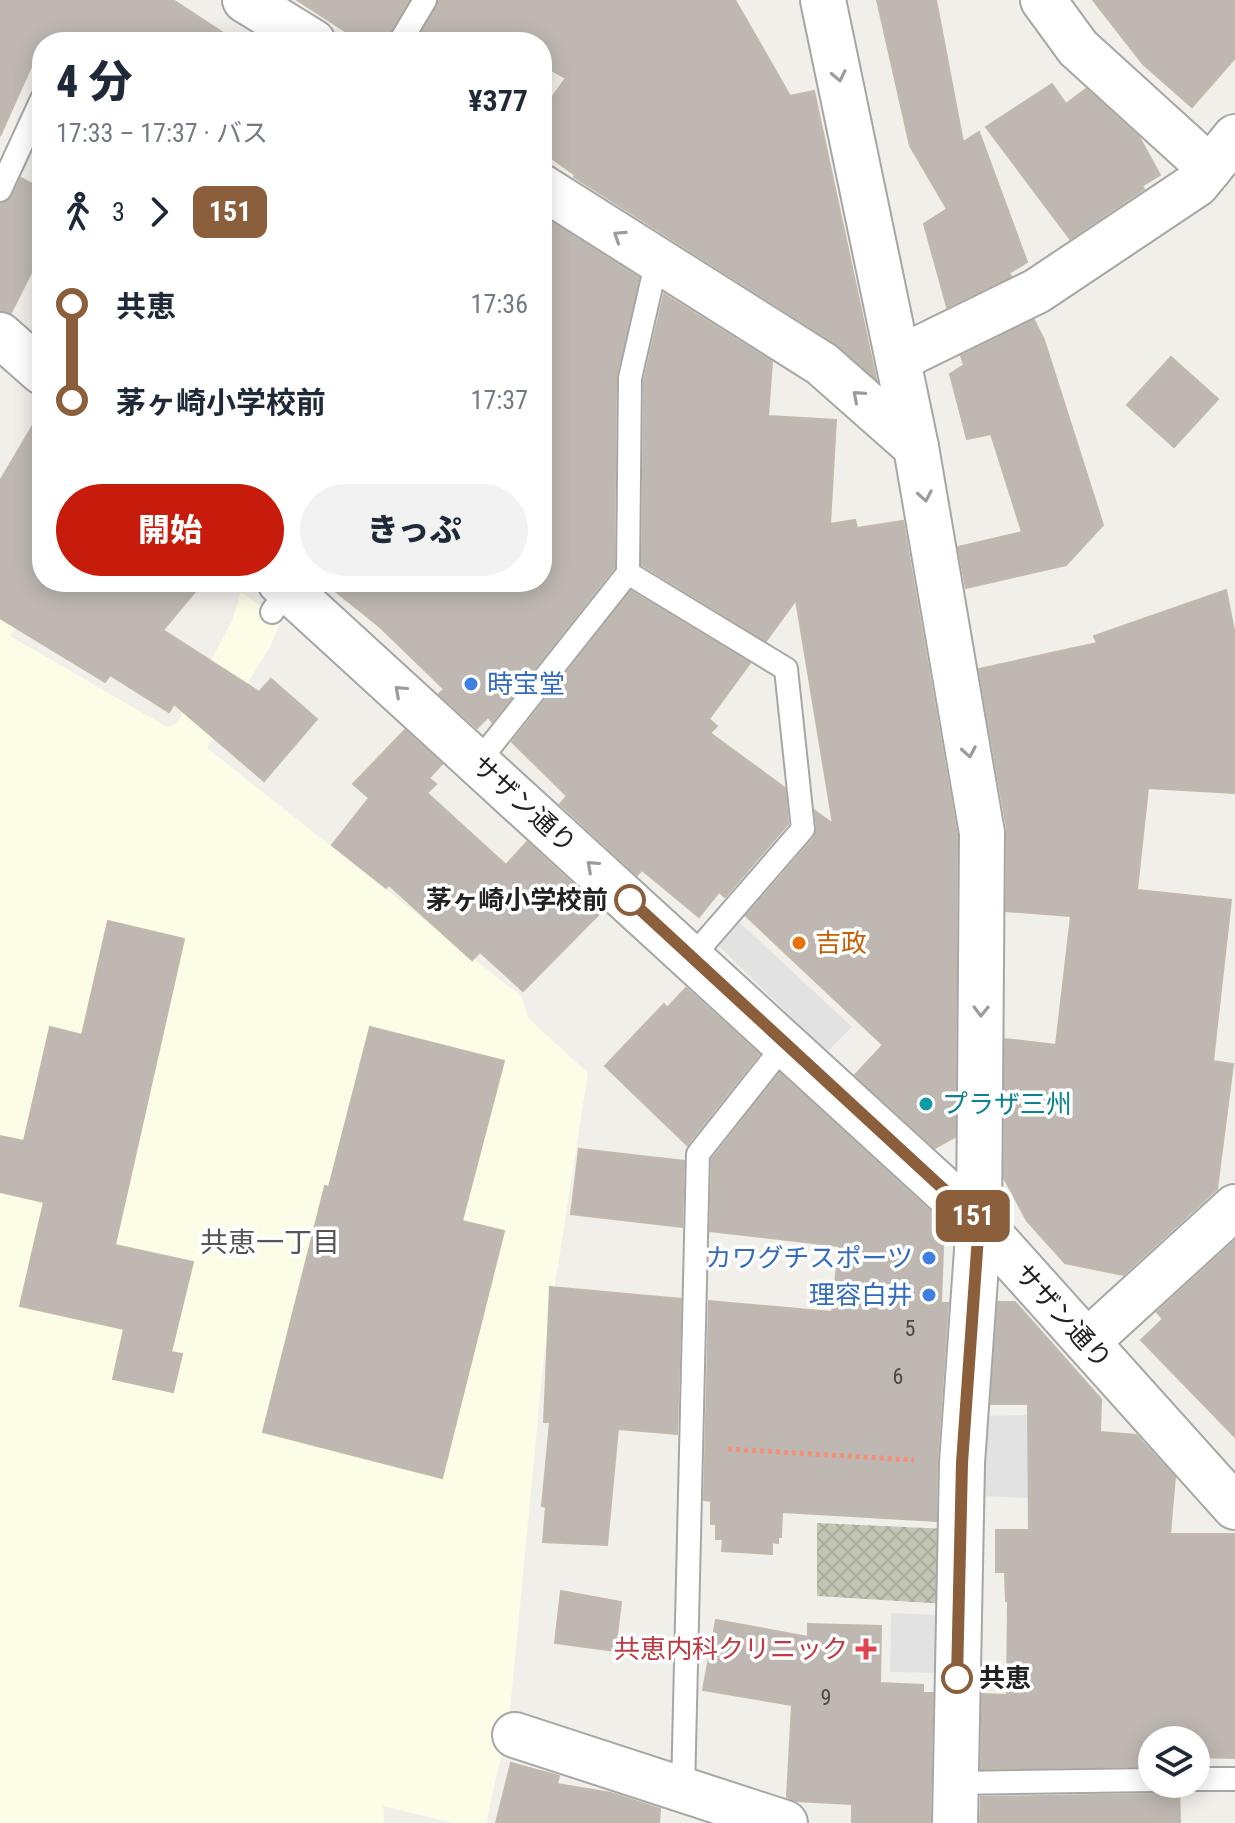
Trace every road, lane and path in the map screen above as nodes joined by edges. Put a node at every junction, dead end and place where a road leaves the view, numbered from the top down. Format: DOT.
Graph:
graph roads {
  1 [pos="245,0"];
  2 [pos="425,0"];
  3 [pos="823,0"];
  4 [pos="1043,0"];
  5 [pos="297,32"];
  6 [pos="406,32"];
  7 [pos="32,121"];
  8 [pos="1223,153"];
  9 [pos="0,190"];
  10 [pos="552,193"];
  11 [pos="657,260"];
  12 [pos="0,335"];
  13 [pos="898,359"];
  14 [pos="32,363"];
  15 [pos="916,447"];
  16 [pos="628,573"];
  17 [pos="284,592"];
  18 [pos="478,762"];
  19 [pos="692,957"];
  20 [pos="786,1043"];
  21 [pos="1235,1207"];
  22 [pos="979,1222"];
  23 [pos="1087,1342"];
  24 [pos="691,1447"];
  25 [pos="962,1463"];
  26 [pos="1235,1507"];
  27 [pos="515,1735"];
  28 [pos="1210,1779"];
  29 [pos="1235,1779"];
  30 [pos="1138,1782"];
  31 [pos="683,1791"];
  32 [pos="955,1803"];
  33 [pos="785,1823"];
  1 -- 5 [label="street"];
  2 -- 6 [label="lane"];
  3 -- 13 [label="street, one-way"];
  4 -- 8 [label="street"];
  7 -- 9 [label="lane"];
  8 -- 13 [label="street"];
  11 -- 10 [label="street, one-way"];
  15 -- 11 [label="street, one-way"];
  11 -- 16 [label="lane"];
  12 -- 14 [label="street"];
  13 -- 15 [label="street"];
  15 -- 22 [label="street, one-way"];
  16 -- 18 [label="lane"];
  16 -- 19 [label="lane"];
  18 -- 17 [label="street, サザン通り, one-way"];
  19 -- 18 [label="street, サザン通り, one-way"];
  19 -- 20 [label="street, サザン通り"];
  20 -- 22 [label="street, サザン通り"];
  20 -- 24 [label="lane"];
  21 -- 23 [label="street"];
  22 -- 23 [label="street, サザン通り"];
  22 -- 25 [label="street"];
  23 -- 26 [label="street, サザン通り"];
  24 -- 25 [label="path"];
  24 -- 31 [label="lane"];
  25 -- 32 [label="street"];
  27 -- 31 [label="street"];
  28 -- 29 [label="lane"];
  30 -- 32 [label="lane"];
  31 -- 33 [label="street"];
}
